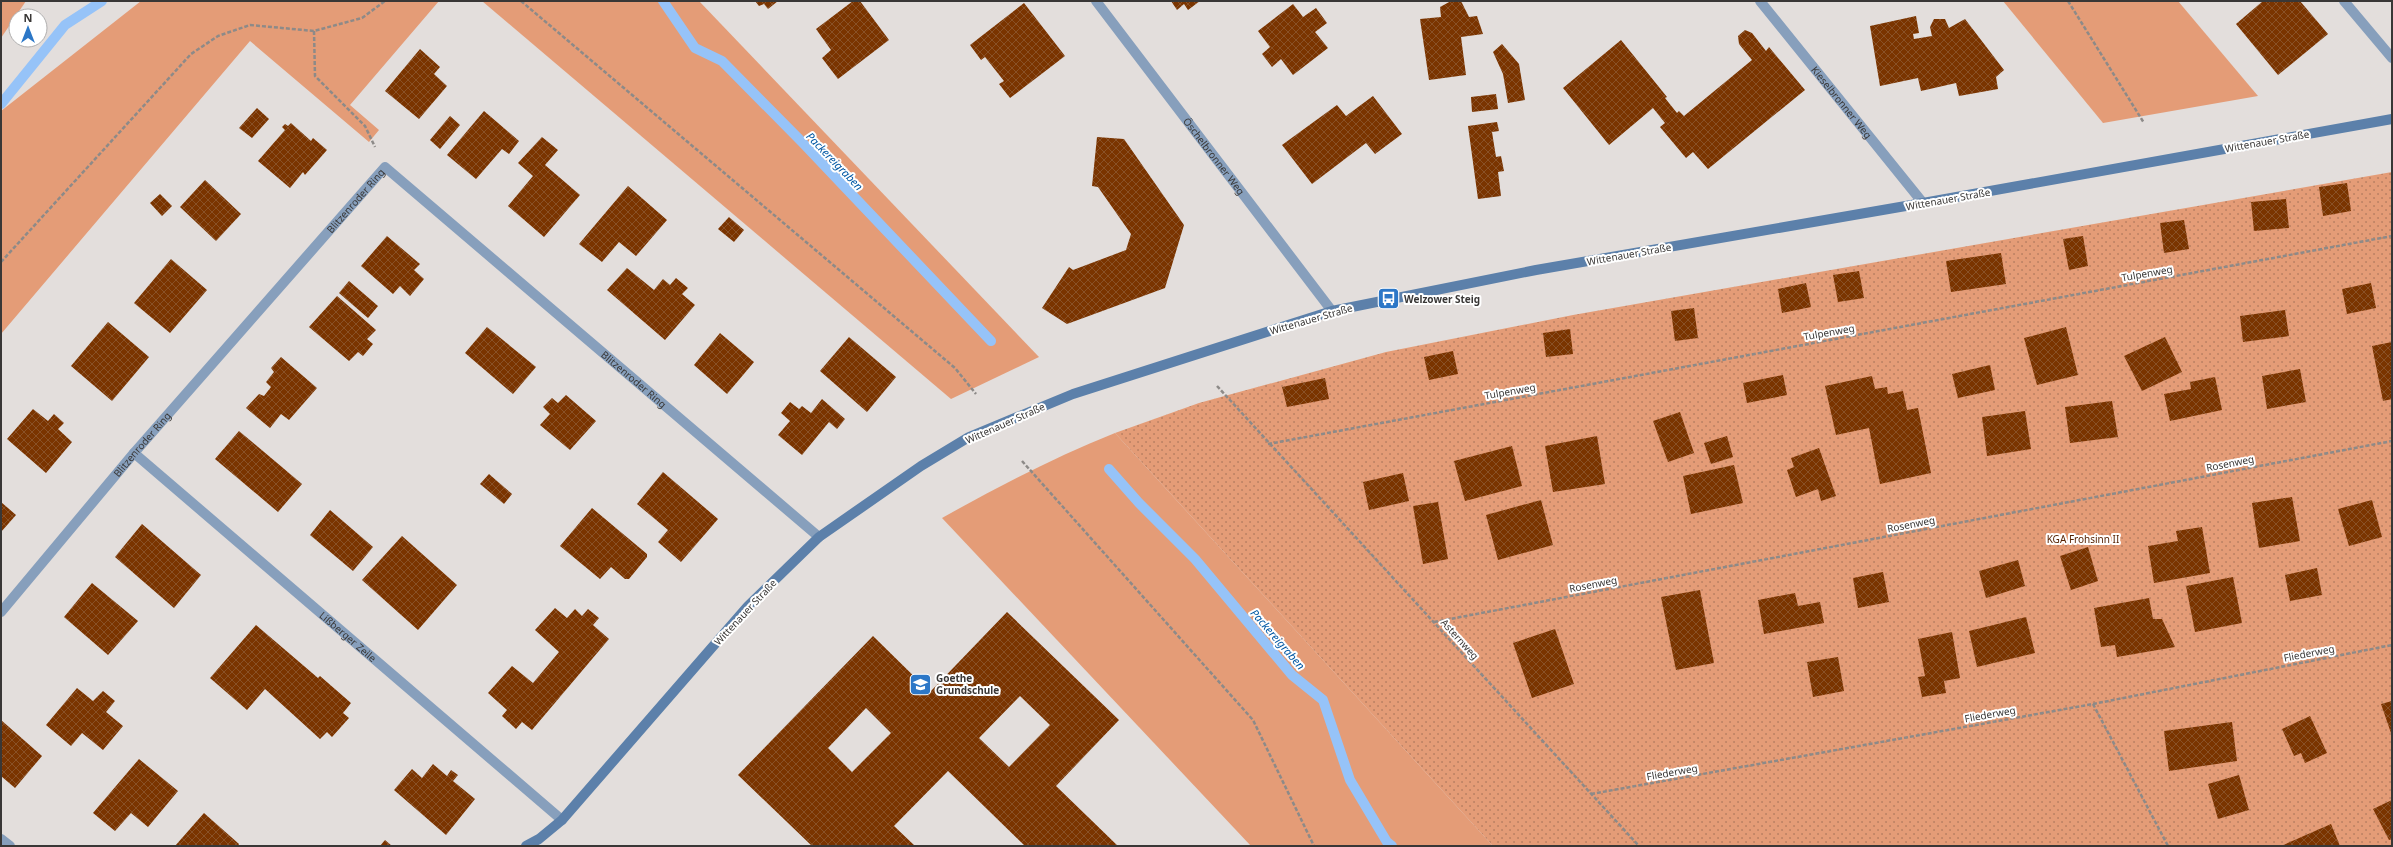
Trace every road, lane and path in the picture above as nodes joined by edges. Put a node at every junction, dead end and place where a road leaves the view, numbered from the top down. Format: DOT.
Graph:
graph roads {
  1 [pos="385,1"];
  2 [pos="521,1"];
  3 [pos="1096,1"];
  4 [pos="1760,1"];
  5 [pos="2068,1"];
  6 [pos="2344,1"];
  7 [pos="314,31"];
  8 [pos="2392,58"];
  9 [pos="2392,119"];
  10 [pos="2144,123"];
  11 [pos="385,167"];
  12 [pos="1923,203"];
  13 [pos="2392,236"];
  14 [pos="1,262"];
  15 [pos="1332,311"];
  16 [pos="1217,386"];
  17 [pos="976,394"];
  18 [pos="2392,441"];
  19 [pos="1268,444"];
  20 [pos="134,453"];
  21 [pos="1022,460"];
  22 [pos="819,537"];
  23 [pos="1,612"];
  24 [pos="1434,622"];
  25 [pos="2392,645"];
  26 [pos="2093,704"];
  27 [pos="1591,794"];
  28 [pos="562,820"];
  29 [pos="1,839"];
  30 [pos="538,843"];
  31 [pos="10,846"];
  32 [pos="526,846"];
  33 [pos="1314,846"];
  34 [pos="1639,846"];
  35 [pos="2168,846"];
  1 -- 7 [label="path"];
  2 -- 17 [label="path"];
  3 -- 15 [label="street, Öschelbronner Weg"];
  4 -- 12 [label="street, Kieselbronner Weg"];
  5 -- 10 [label="path"];
  6 -- 8 [label="street"];
  7 -- 11 [label="path"];
  7 -- 14 [label="path"];
  9 -- 12 [label="street, Wittenauer Straße"];
  11 -- 20 [label="street, Blitzenroder Ring"];
  11 -- 22 [label="street, Blitzenroder Ring"];
  12 -- 15 [label="street, Wittenauer Straße"];
  13 -- 19 [label="path, Tulpenweg"];
  15 -- 22 [label="street, Wittenauer Straße"];
  16 -- 19 [label="path, Asternweg"];
  18 -- 24 [label="path, Rosenweg"];
  19 -- 24 [label="path, Asternweg"];
  20 -- 23 [label="street, Blitzenroder Ring"];
  20 -- 28 [label="street, Lißberger Zeile"];
  21 -- 33 [label="path"];
  22 -- 28 [label="street, Wittenauer Straße"];
  24 -- 27 [label="path, Asternweg"];
  25 -- 26 [label="path, Fliederweg"];
  26 -- 27 [label="path, Fliederweg"];
  26 -- 35 [label="path"];
  27 -- 34 [label="path, Asternweg"];
  28 -- 30 [label="street, Wittenauer Straße"];
  29 -- 31 [label="street"];
  30 -- 32 [label="street, Wittenauer Straße"];
}
